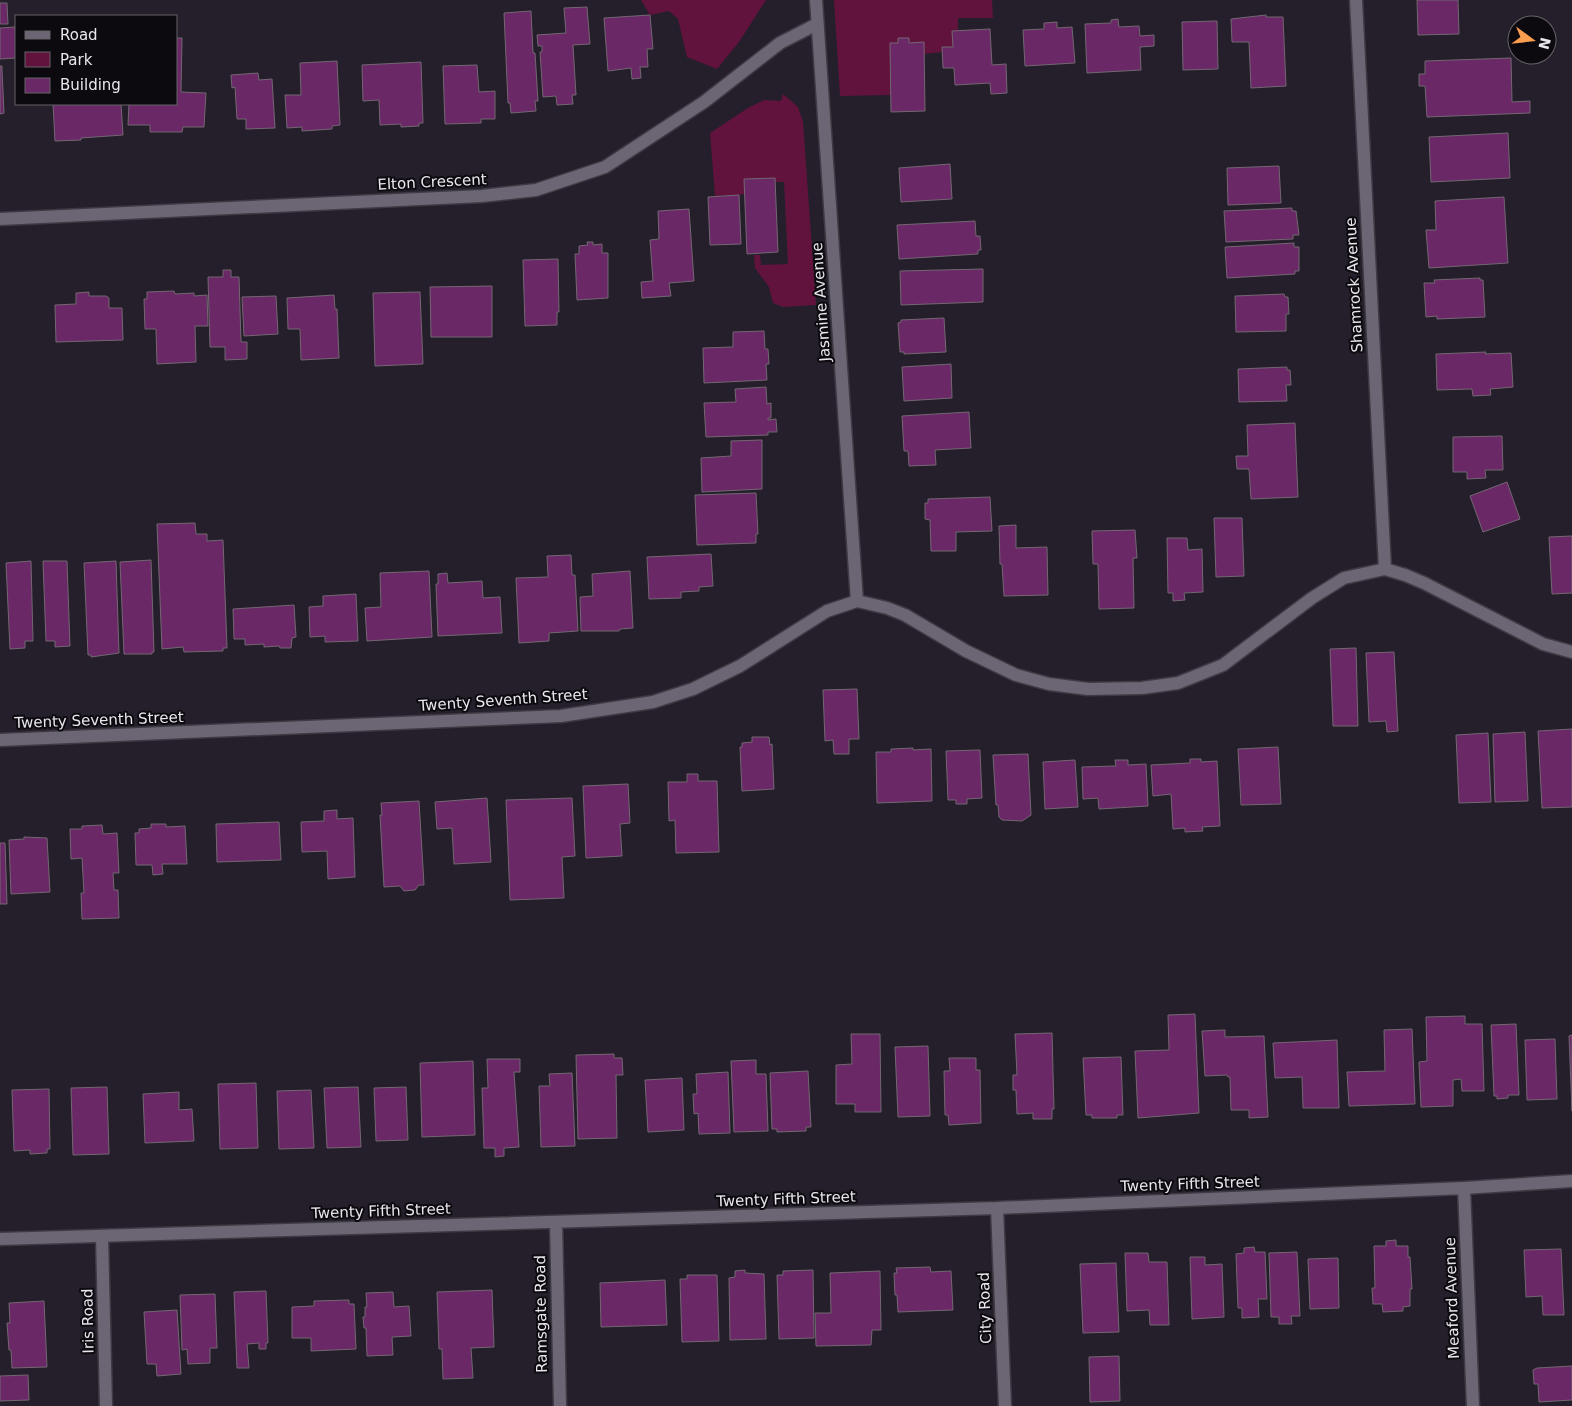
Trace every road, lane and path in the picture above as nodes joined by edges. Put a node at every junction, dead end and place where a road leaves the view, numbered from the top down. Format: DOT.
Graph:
graph roads {
  1 [pos="816,0"];
  2 [pos="1356,0"];
  3 [pos="817,24"];
  4 [pos="0,219"];
  5 [pos="1385,569"];
  6 [pos="857,601"];
  7 [pos="1572,652"];
  8 [pos="0,740"];
  9 [pos="1572,1181"];
  10 [pos="1464,1188"];
  11 [pos="997,1208"];
  12 [pos="556,1222"];
  13 [pos="102,1236"];
  14 [pos="0,1239"];
  15 [pos="106,1406"];
  16 [pos="560,1406"];
  17 [pos="1005,1406"];
  18 [pos="1473,1406"];
  1 -- 3 [label="street, Jasmine Avenue"];
  2 -- 5 [label="street, Shamrock Avenue"];
  3 -- 4 [label="street, Elton Crescent"];
  3 -- 6 [label="street, Jasmine Avenue"];
  5 -- 6 [label="street"];
  5 -- 7 [label="street"];
  6 -- 8 [label="street, Twenty Seventh Street"];
  9 -- 10 [label="street, Twenty Fifth Street"];
  10 -- 11 [label="street, Twenty Fifth Street"];
  10 -- 18 [label="street, Meaford Avenue"];
  11 -- 12 [label="street, Twenty Fifth Street"];
  11 -- 17 [label="street, City Road"];
  12 -- 13 [label="street, Twenty Fifth Street"];
  12 -- 16 [label="street, Ramsgate Road"];
  13 -- 14 [label="street, Twenty Fifth Street"];
  13 -- 15 [label="street, Iris Road"];
}
